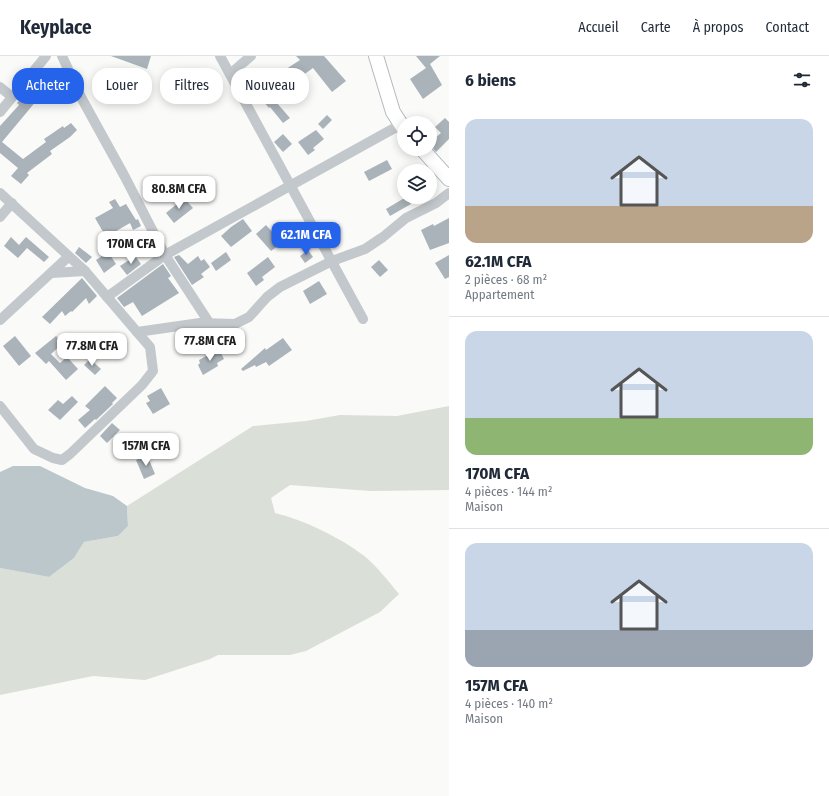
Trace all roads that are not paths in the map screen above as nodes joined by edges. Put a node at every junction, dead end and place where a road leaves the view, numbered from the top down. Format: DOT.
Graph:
graph roads {
  1 [pos="46,56"];
  2 [pos="62,56"];
  3 [pos="220,56"];
  4 [pos="250,56"];
  5 [pos="376,56"];
  6 [pos="36,68"];
  7 [pos="230,74"];
  8 [pos="0,87"];
  9 [pos="12,97"];
  10 [pos="0,112"];
  11 [pos="397,119"];
  12 [pos="397,130"];
  13 [pos="428,156"];
  14 [pos="449,179"];
  15 [pos="291,186"];
  16 [pos="0,193"];
  17 [pos="449,194"];
  18 [pos="12,203"];
  19 [pos="0,217"];
  20 [pos="164,255"];
  21 [pos="68,257"];
  22 [pos="332,261"];
  23 [pos="85,271"];
  24 [pos="52,272"];
  25 [pos="107,297"];
  26 [pos="363,319"];
  27 [pos="0,320"];
  28 [pos="210,324"];
  29 [pos="137,332"];
  30 [pos="0,406"];
  1 -- 6 [label="street"];
  2 -- 20 [label="street"];
  3 -- 7 [label="street"];
  4 -- 7 [label="street"];
  5 -- 11 [label="street"];
  7 -- 15 [label="street"];
  8 -- 9 [label="street"];
  9 -- 10 [label="street"];
  12 -- 15 [label="street"];
  13 -- 14 [label="street"];
  15 -- 20 [label="street"];
  15 -- 22 [label="street"];
  16 -- 18 [label="street"];
  17 -- 22 [label="street"];
  18 -- 19 [label="street"];
  18 -- 21 [label="street"];
  20 -- 25 [label="street"];
  20 -- 28 [label="street"];
  21 -- 23 [label="street"];
  21 -- 24 [label="street"];
  22 -- 26 [label="street"];
  22 -- 28 [label="street"];
  23 -- 24 [label="street"];
  23 -- 25 [label="street"];
  24 -- 27 [label="street"];
  25 -- 29 [label="street"];
  28 -- 29 [label="street"];
  29 -- 30 [label="street"];
}
